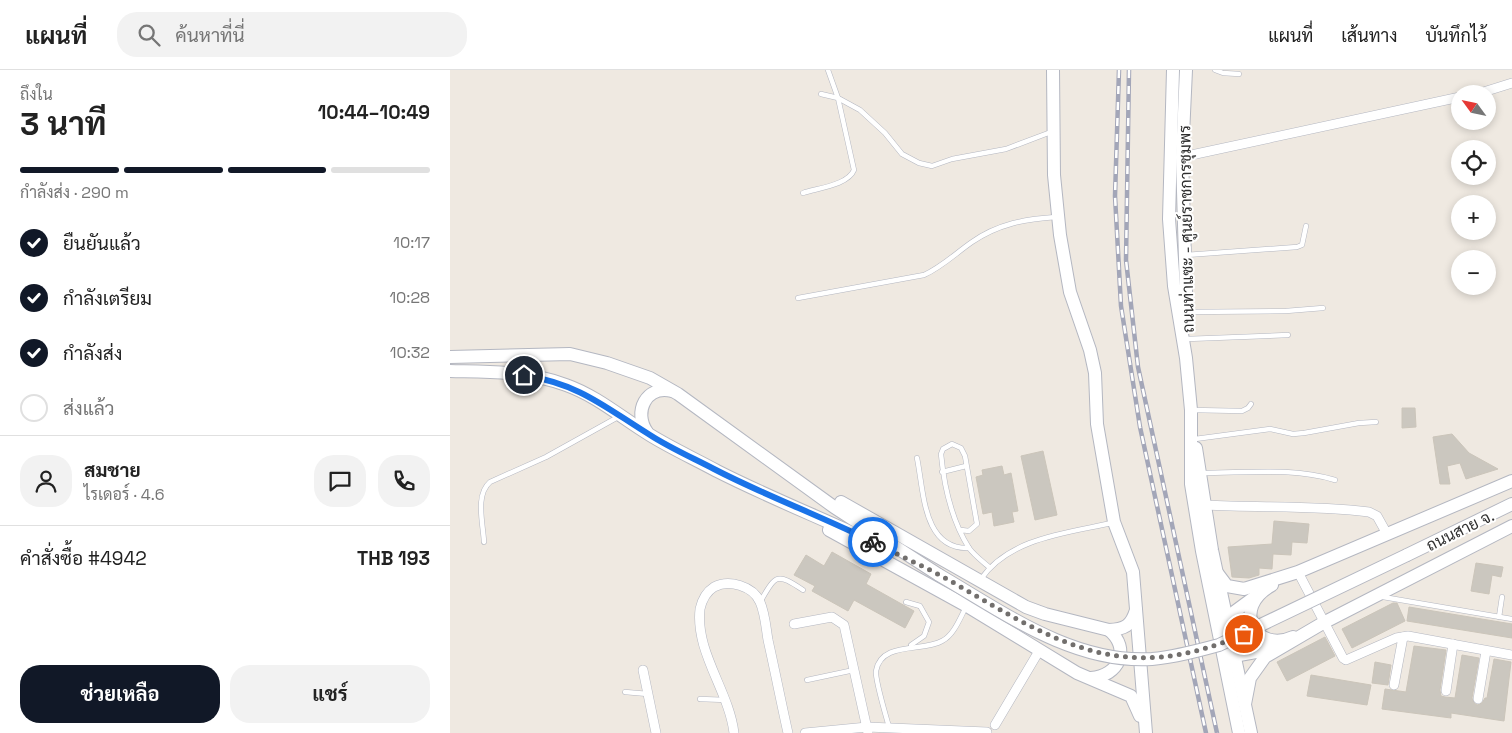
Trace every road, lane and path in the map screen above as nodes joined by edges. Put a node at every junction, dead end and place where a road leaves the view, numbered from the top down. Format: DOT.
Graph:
graph roads {
  1 [pos="828,70"];
  2 [pos="1053,70"];
  3 [pos="1173,70"];
  4 [pos="1186,70"];
  5 [pos="1215,70"];
  6 [pos="1239,74"];
  7 [pos="1512,83"];
  8 [pos="1496,88"];
  9 [pos="821,94"];
  10 [pos="838,98"];
  11 [pos="1451,99"];
  12 [pos="1053,131"];
  13 [pos="1182,157"];
  14 [pos="1169,160"];
  15 [pos="803,193"];
  16 [pos="1058,217"];
  17 [pos="1306,226"];
  18 [pos="1185,255"];
  19 [pos="798,298"];
  20 [pos="1323,308"];
  21 [pos="1187,312"];
  22 [pos="1288,335"];
  23 [pos="1187,339"];
  24 [pos="450,357"];
  25 [pos="1186,358"];
  26 [pos="450,371"];
  27 [pos="678,394"];
  28 [pos="1251,404"];
  29 [pos="1191,410"];
  30 [pos="621,415"];
  31 [pos="1376,422"];
  32 [pos="1192,426"];
  33 [pos="650,435"];
  34 [pos="1195,439"];
  35 [pos="917,458"];
  36 [pos="966,466"];
  37 [pos="786,471"];
  38 [pos="942,472"];
  39 [pos="1201,473"];
  40 [pos="1335,480"];
  41 [pos="1512,481"];
  42 [pos="771,498"];
  43 [pos="1512,504"];
  44 [pos="1205,505"];
  45 [pos="1114,522"];
  46 [pos="1512,526"];
  47 [pos="961,530"];
  48 [pos="1387,534"];
  49 [pos="484,542"];
  50 [pos="970,548"];
  51 [pos="989,567"];
  52 [pos="1298,572"];
  53 [pos="1218,574"];
  54 [pos="939,575"];
  55 [pos="980,580"];
  56 [pos="804,590"];
  57 [pos="1256,595"];
  58 [pos="1378,596"];
  59 [pos="1502,597"];
  60 [pos="760,602"];
  61 [pos="906,602"];
  62 [pos="1137,604"];
  63 [pos="967,606"];
  64 [pos="1500,617"];
  65 [pos="1512,619"];
  66 [pos="1222,621"];
  67 [pos="1323,623"];
  68 [pos="794,624"];
  69 [pos="1111,632"];
  70 [pos="1403,637"];
  71 [pos="1285,641"];
  72 [pos="1453,644"];
  73 [pos="910,646"];
  74 [pos="1140,646"];
  75 [pos="1039,651"];
  76 [pos="1486,651"];
  77 [pos="1512,655"];
  78 [pos="1229,657"];
  79 [pos="643,670"];
  80 [pos="854,670"];
  81 [pos="1096,678"];
  82 [pos="807,680"];
  83 [pos="1142,683"];
  84 [pos="1394,685"];
  85 [pos="1446,691"];
  86 [pos="625,692"];
  87 [pos="648,694"];
  88 [pos="700,699"];
  89 [pos="1478,699"];
  90 [pos="727,700"];
  91 [pos="1245,704"];
  92 [pos="889,727"];
  93 [pos="997,729"];
  94 [pos="868,730"];
  95 [pos="656,733"];
  96 [pos="734,733"];
  97 [pos="788,733"];
  98 [pos="806,733"];
  99 [pos="988,733"];
  100 [pos="1146,733"];
  101 [pos="1239,733"];
  102 [pos="1251,733"];
  1 -- 10 [label="lane"];
  2 -- 12 [label="main road"];
  3 -- 14 [label="main road, ถนนท่าแซะ - ศูนย์ราชการชุมพร"];
  4 -- 13 [label="main road, ถนนท่าแซะ - ศูนย์ราชการชุมพร"];
  5 -- 6 [label="lane"];
  7 -- 8 [label="street"];
  9 -- 10 [label="lane"];
  10 -- 12 [label="lane"];
  10 -- 15 [label="lane"];
  11 -- 13 [label="street"];
  12 -- 16 [label="main road"];
  13 -- 14 [label="main road"];
  13 -- 18 [label="main road, ถนนท่าแซะ - ศูนย์ราชการชุมพร"];
  14 -- 25 [label="main road, ถนนท่าแซะ - ศูนย์ราชการชุมพร"];
  16 -- 19 [label="lane"];
  16 -- 45 [label="main road"];
  17 -- 18 [label="lane"];
  18 -- 21 [label="main road, ถนนท่าแซะ - ศูนย์ราชการชุมพร"];
  20 -- 21 [label="lane"];
  21 -- 23 [label="main road, ถนนท่าแซะ - ศูนย์ราชการชุมพร"];
  22 -- 23 [label="lane"];
  23 -- 25 [label="main road, ถนนท่าแซะ - ศูนย์ราชการชุมพร"];
  24 -- 27 [label="main road"];
  25 -- 29 [label="main road, ถนนท่าแซะ - ศูนย์ราชการชุมพร"];
  26 -- 30 [label="main road"];
  27 -- 33 [label="main road"];
  27 -- 37 [label="main road"];
  28 -- 29 [label="lane"];
  29 -- 32 [label="main road, ถนนท่าแซะ - ศูนย์ราชการชุมพร"];
  30 -- 33 [label="main road"];
  30 -- 49 [label="lane"];
  31 -- 34 [label="lane"];
  32 -- 34 [label="main road"];
  32 -- 66 [label="main road"];
  33 -- 42 [label="main road"];
  34 -- 39 [label="main road"];
  35 -- 50 [label="lane"];
  36 -- 38 [label="lane"];
  36 -- 38 [label="lane"];
  36 -- 47 [label="lane"];
  37 -- 54 [label="main road"];
  37 -- 55 [label="main road"];
  38 -- 47 [label="lane"];
  39 -- 40 [label="lane"];
  39 -- 44 [label="main road"];
  41 -- 48 [label="main road"];
  42 -- 54 [label="main road"];
  42 -- 63 [label="main road"];
  43 -- 54 [label="main road, ถนนสาย จ., bridge"];
  44 -- 48 [label="street"];
  44 -- 53 [label="main road"];
  45 -- 51 [label="lane"];
  45 -- 62 [label="main road"];
  46 -- 58 [label="main road"];
  47 -- 50 [label="lane"];
  48 -- 52 [label="main road"];
  50 -- 51 [label="lane"];
  51 -- 55 [label="lane"];
  52 -- 53 [label="main road"];
  52 -- 57 [label="main road"];
  52 -- 67 [label="street"];
  53 -- 66 [label="main road"];
  55 -- 69 [label="main road"];
  56 -- 60 [label="lane"];
  57 -- 66 [label="main road"];
  57 -- 71 [label="main road"];
  58 -- 64 [label="lane"];
  58 -- 67 [label="main road"];
  59 -- 64 [label="lane"];
  60 -- 90 [label="street"];
  60 -- 97 [label="street"];
  61 -- 73 [label="lane"];
  62 -- 69 [label="main road"];
  62 -- 74 [label="main road"];
  63 -- 73 [label="lane"];
  63 -- 75 [label="main road"];
  64 -- 65 [label="lane"];
  66 -- 78 [label="main road"];
  67 -- 70 [label="street"];
  67 -- 71 [label="main road"];
  67 -- 91 [label="main road"];
  68 -- 80 [label="street"];
  69 -- 74 [label="main road"];
  69 -- 81 [label="main road"];
  70 -- 72 [label="street"];
  70 -- 84 [label="street"];
  71 -- 78 [label="main road"];
  72 -- 76 [label="street"];
  72 -- 85 [label="street"];
  73 -- 92 [label="lane"];
  74 -- 83 [label="main road"];
  75 -- 81 [label="main road"];
  75 -- 93 [label="street"];
  76 -- 77 [label="street"];
  76 -- 89 [label="street"];
  78 -- 91 [label="main road"];
  78 -- 101 [label="main road"];
  79 -- 87 [label="street"];
  80 -- 82 [label="lane"];
  80 -- 94 [label="street"];
  81 -- 83 [label="main road"];
  81 -- 100 [label="main road"];
  83 -- 100 [label="main road"];
  86 -- 87 [label="lane"];
  87 -- 95 [label="street"];
  88 -- 90 [label="lane"];
  90 -- 96 [label="street"];
  91 -- 102 [label="main road"];
  92 -- 94 [label="street"];
  92 -- 99 [label="street"];
  93 -- 99 [label="street"];
  94 -- 98 [label="street"];
}
